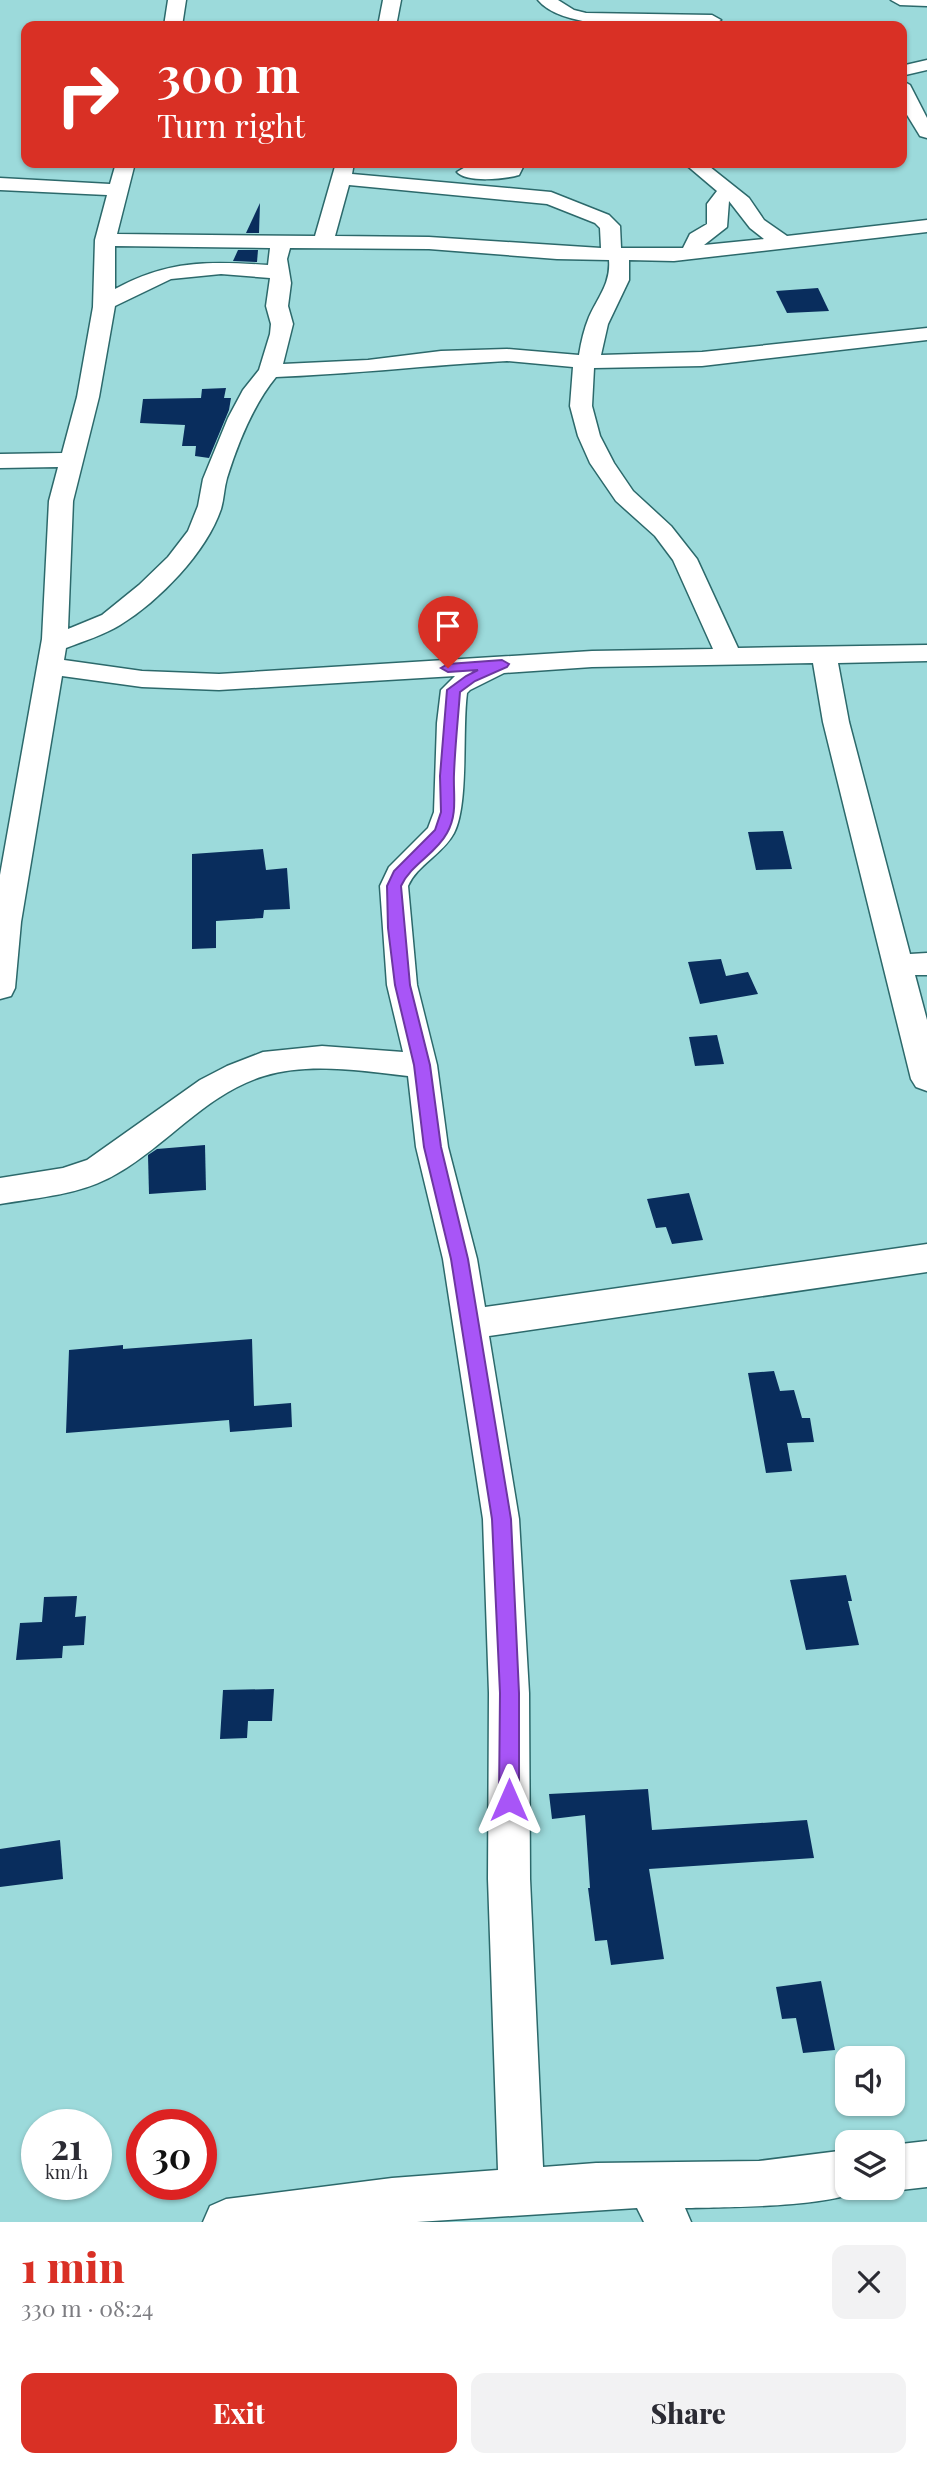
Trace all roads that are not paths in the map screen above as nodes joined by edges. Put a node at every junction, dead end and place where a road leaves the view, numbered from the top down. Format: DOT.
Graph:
graph roads {
  1 [pos="177,0"];
  2 [pos="392,0"];
  3 [pos="547,0"];
  4 [pos="900,0"];
  5 [pos="927,1"];
  6 [pos="725,3"];
  7 [pos="174,21"];
  8 [pos="388,21"];
  9 [pos="571,21"];
  10 [pos="638,21"];
  11 [pos="712,21"];
  12 [pos="927,65"];
  13 [pos="907,70"];
  14 [pos="908,110"];
  15 [pos="927,132"];
  16 [pos="124,168"];
  17 [pos="513,168"];
  18 [pos="699,168"];
  19 [pos="343,171"];
  20 [pos="0,184"];
  21 [pos="410,185"];
  22 [pos="118,190"];
  23 [pos="727,191"];
  24 [pos="927,226"];
  25 [pos="105,240"];
  26 [pos="282,240"];
  27 [pos="324,240"];
  28 [pos="782,242"];
  29 [pos="695,253"];
  30 [pos="614,254"];
  31 [pos="280,272"];
  32 [pos="104,303"];
  33 [pos="927,334"];
  34 [pos="586,362"];
  35 [pos="270,371"];
  36 [pos="72,460"];
  37 [pos="0,461"];
  38 [pos="927,653"];
  39 [pos="52,655"];
  40 [pos="824,655"];
  41 [pos="729,656"];
  42 [pos="502,664"];
  43 [pos="28,797"];
  44 [pos="0,801"];
  45 [pos="927,964"];
  46 [pos="896,965"];
  47 [pos="0,988"];
  48 [pos="422,1065"];
  49 [pos="927,1077"];
  50 [pos="0,1191"];
  51 [pos="927,1258"];
  52 [pos="470,1324"];
  53 [pos="927,2164"];
  54 [pos="905,2167"];
  55 [pos="835,2174"];
  56 [pos="521,2191"];
  57 [pos="659,2204"];
  58 [pos="226,2222"];
  1 -- 7 [label="street"];
  2 -- 8 [label="street"];
  3 -- 9 [label="street"];
  4 -- 5 [label="street"];
  6 -- 11 [label="street"];
  9 -- 10 [label="street"];
  12 -- 13 [label="street"];
  14 -- 15 [label="street"];
  16 -- 22 [label="street"];
  17 -- 21 [label="street"];
  18 -- 23 [label="street"];
  19 -- 21 [label="street"];
  19 -- 27 [label="street"];
  20 -- 22 [label="street"];
  21 -- 30 [label="street"];
  22 -- 25 [label="street"];
  23 -- 28 [label="street"];
  23 -- 29 [label="street"];
  24 -- 28 [label="street"];
  25 -- 26 [label="street"];
  25 -- 32 [label="street"];
  26 -- 27 [label="street"];
  26 -- 31 [label="street"];
  27 -- 30 [label="street"];
  28 -- 29 [label="street"];
  29 -- 30 [label="street"];
  30 -- 34 [label="street"];
  31 -- 32 [label="street"];
  31 -- 35 [label="street"];
  32 -- 36 [label="street"];
  33 -- 34 [label="street"];
  34 -- 35 [label="street"];
  34 -- 41 [label="street"];
  35 -- 39 [label="street"];
  36 -- 37 [label="street"];
  36 -- 39 [label="street"];
  38 -- 40 [label="street"];
  39 -- 42 [label="street"];
  39 -- 43 [label="street"];
  40 -- 41 [label="street"];
  40 -- 46 [label="street"];
  41 -- 42 [label="street"];
  42 -- 48 [label="street"];
  43 -- 44 [label="street"];
  43 -- 47 [label="street"];
  45 -- 46 [label="street"];
  46 -- 49 [label="street"];
  48 -- 50 [label="street"];
  48 -- 52 [label="street"];
  51 -- 52 [label="street"];
  52 -- 56 [label="street"];
  53 -- 54 [label="street"];
  55 -- 57 [label="street"];
  56 -- 57 [label="street"];
  56 -- 58 [label="street"];
}
